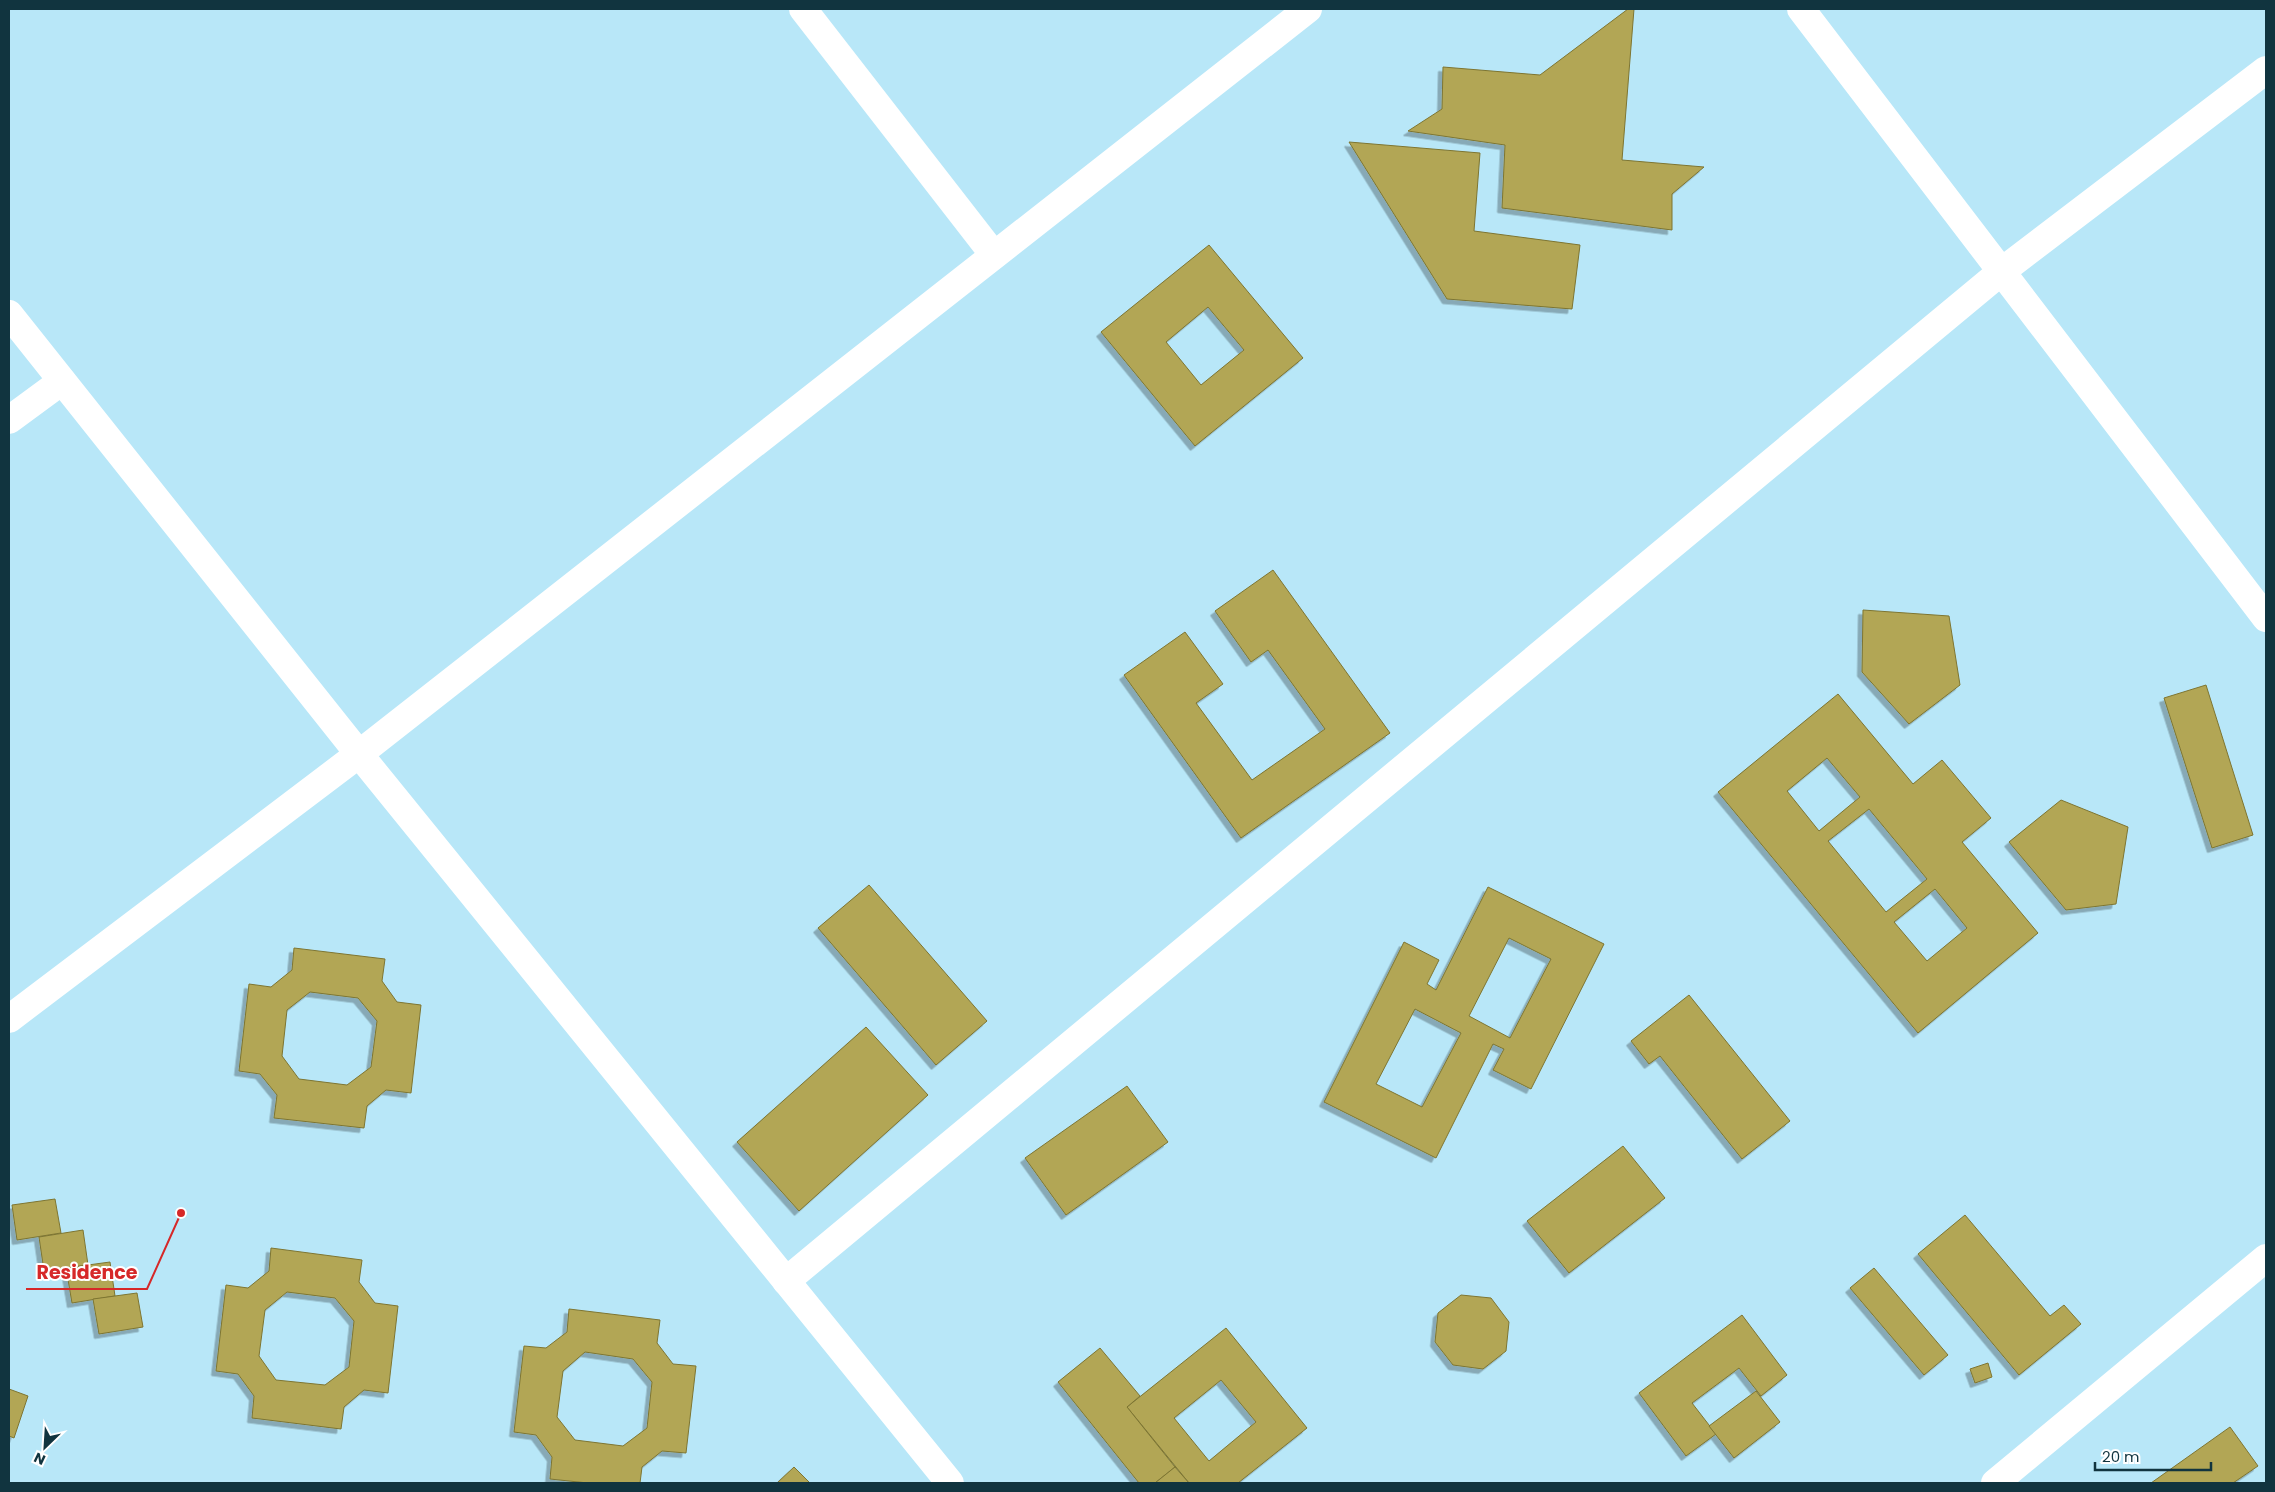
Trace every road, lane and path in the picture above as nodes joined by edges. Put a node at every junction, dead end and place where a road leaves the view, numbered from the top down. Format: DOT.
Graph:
graph roads {
  1 [pos="803,9"];
  2 [pos="1308,9"];
  3 [pos="1801,9"];
  4 [pos="2266,70"];
  5 [pos="994,255"];
  6 [pos="2002,272"];
  7 [pos="9,314"];
  8 [pos="62,380"];
  9 [pos="9,420"];
  10 [pos="2266,618"];
  11 [pos="359,754"];
  12 [pos="9,1019"];
  13 [pos="2266,1258"];
  14 [pos="786,1281"];
  15 [pos="950,1483"];
  16 [pos="1995,1483"];
  1 -- 5 [label="street"];
  2 -- 5 [label="street"];
  3 -- 6 [label="street"];
  4 -- 6 [label="street"];
  5 -- 11 [label="street"];
  6 -- 10 [label="street"];
  6 -- 14 [label="street"];
  7 -- 8 [label="street"];
  8 -- 9 [label="street"];
  8 -- 11 [label="street"];
  11 -- 12 [label="street"];
  11 -- 14 [label="street"];
  13 -- 16 [label="street"];
  14 -- 15 [label="street"];
}
